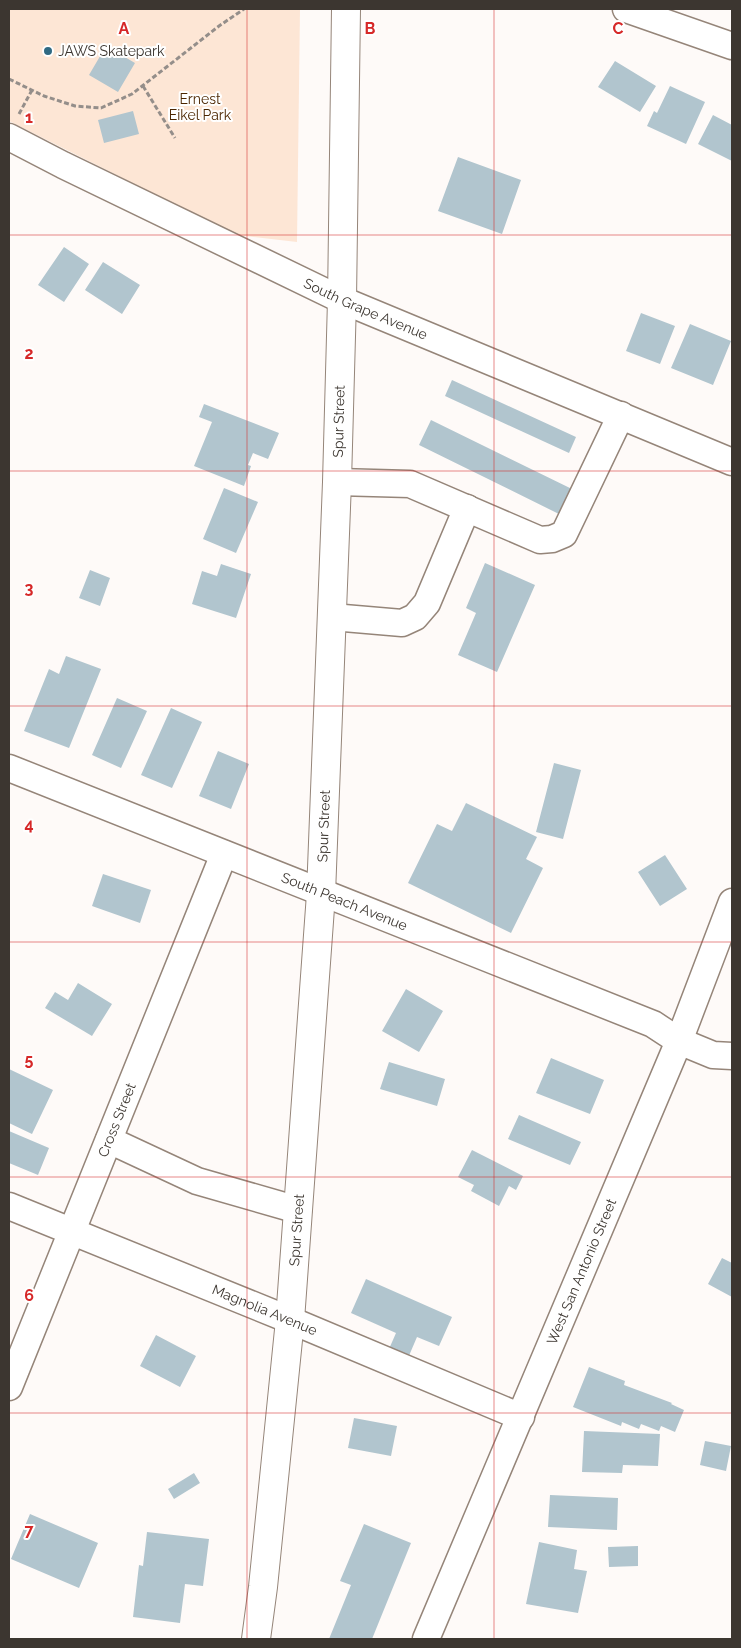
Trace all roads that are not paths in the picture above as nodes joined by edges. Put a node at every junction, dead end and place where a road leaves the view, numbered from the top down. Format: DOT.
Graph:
graph roads {
  1 [pos="346,9"];
  2 [pos="626,9"];
  3 [pos="732,46"];
  4 [pos="13,126"];
  5 [pos="342,300"];
  6 [pos="621,415"];
  7 [pos="732,462"];
  8 [pos="337,482"];
  9 [pos="467,508"];
  10 [pos="332,618"];
  11 [pos="9,768"];
  12 [pos="224,854"];
  13 [pos="321,894"];
  14 [pos="732,902"];
  15 [pos="679,1041"];
  16 [pos="732,1056"];
  17 [pos="109,1140"];
  18 [pos="9,1206"];
  19 [pos="298,1210"];
  20 [pos="72,1232"];
  21 [pos="290,1320"];
  22 [pos="9,1387"];
  23 [pos="521,1416"];
  24 [pos="436,1636"];
  25 [pos="256,1639"];
  1 -- 5 [label="main road, Spur Street"];
  2 -- 3 [label="street"];
  4 -- 5 [label="street, South Grape Avenue"];
  5 -- 6 [label="street, South Grape Avenue"];
  5 -- 8 [label="main road, Spur Street"];
  6 -- 7 [label="street, South Grape Avenue"];
  6 -- 9 [label="street"];
  8 -- 9 [label="street"];
  8 -- 10 [label="main road, Spur Street"];
  9 -- 10 [label="street"];
  10 -- 13 [label="main road, Spur Street"];
  11 -- 12 [label="street, South Peach Avenue"];
  12 -- 13 [label="street, South Peach Avenue"];
  12 -- 17 [label="street, Cross Street"];
  13 -- 15 [label="street, South Peach Avenue"];
  13 -- 19 [label="main road, Spur Street"];
  14 -- 15 [label="street, West San Antonio Street"];
  15 -- 16 [label="street, South Peach Avenue"];
  15 -- 23 [label="street, West San Antonio Street"];
  17 -- 19 [label="street"];
  17 -- 20 [label="street, Cross Street"];
  18 -- 20 [label="street, Magnolia Avenue"];
  19 -- 21 [label="main road, Spur Street"];
  20 -- 21 [label="street, Magnolia Avenue"];
  20 -- 22 [label="street, Cross Street"];
  21 -- 23 [label="street, Magnolia Avenue"];
  21 -- 25 [label="main road, Spur Street"];
  23 -- 24 [label="street, West San Antonio Street"];
}
